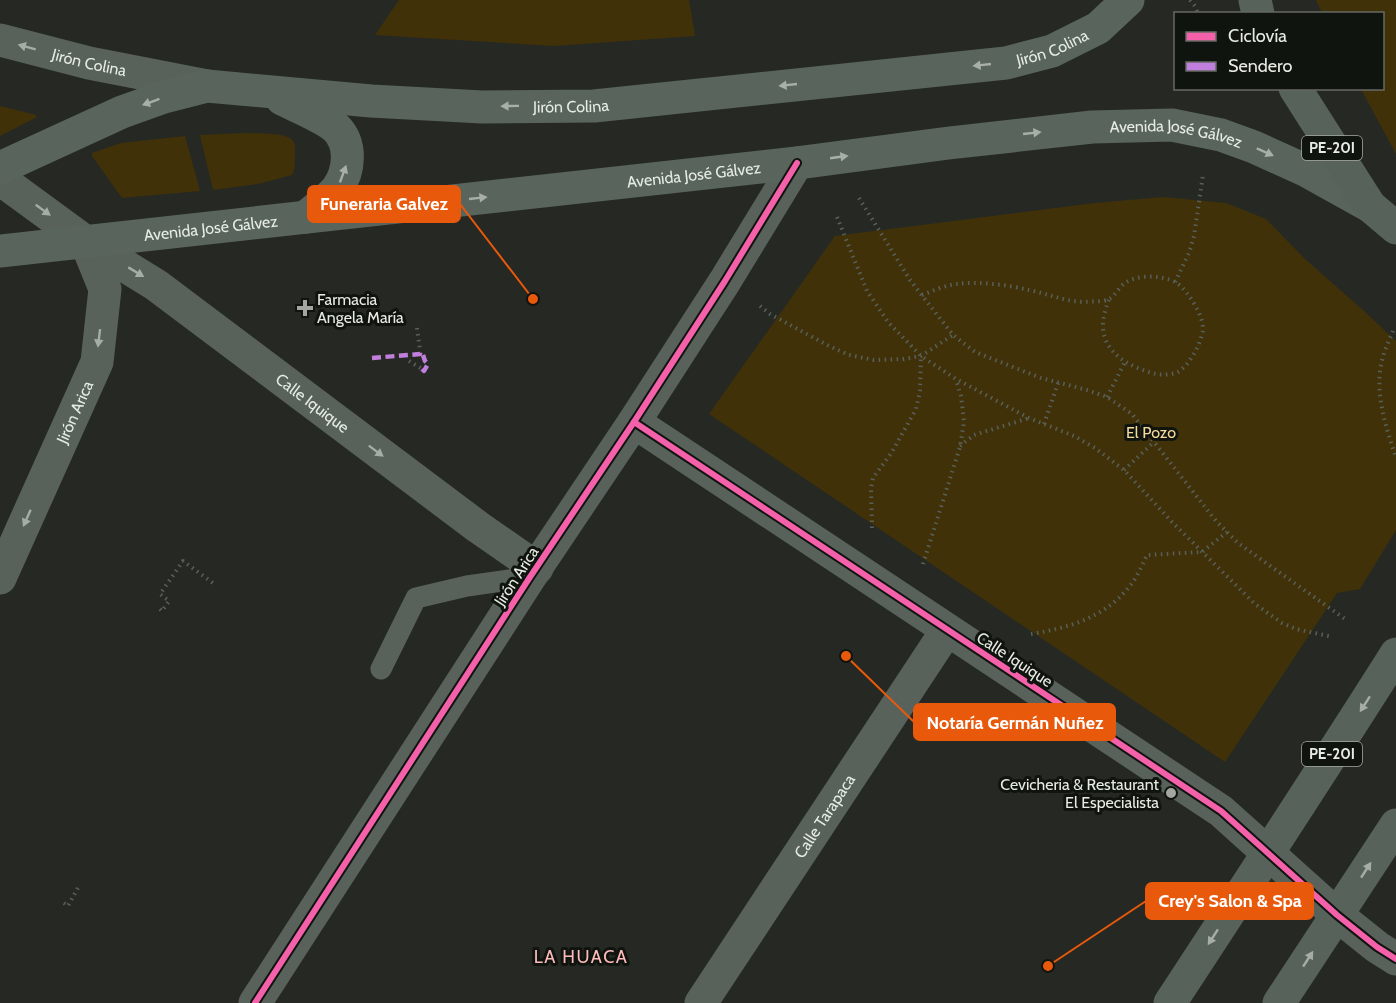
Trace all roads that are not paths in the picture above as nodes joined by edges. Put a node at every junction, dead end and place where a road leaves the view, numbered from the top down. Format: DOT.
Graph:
graph roads {
  1 [pos="1128,0"];
  2 [pos="0,40"];
  3 [pos="207,86"];
  4 [pos="1295,90"];
  5 [pos="263,91"];
  6 [pos="797,163"];
  7 [pos="0,168"];
  8 [pos="0,179"];
  9 [pos="1370,206"];
  10 [pos="306,217"];
  11 [pos="1396,228"];
  12 [pos="86,242"];
  13 [pos="0,251"];
  14 [pos="634,422"];
  15 [pos="533,573"];
  16 [pos="0,578"];
  17 [pos="947,630"];
  18 [pos="1396,654"];
  19 [pos="381,669"];
  20 [pos="1396,825"];
  21 [pos="1267,852"];
  22 [pos="1337,915"];
  23 [pos="1396,959"];
  24 [pos="255,1003"];
  25 [pos="700,1003"];
  26 [pos="1170,1003"];
  27 [pos="1279,1003"];
  1 -- 5 [label="main road, Jirón Colina, one-way"];
  3 -- 2 [label="street, Jirón Colina, one-way"];
  3 -- 5 [label="main road, Jirón Colina"];
  3 -- 7 [label="main road, one-way"];
  4 -- 9 [label="main road, PE-20I"];
  10 -- 5 [label="main road, one-way"];
  6 -- 9 [label="main road, Avenida José Gálvez, one-way"];
  10 -- 6 [label="main road, Avenida José Gálvez, one-way"];
  6 -- 14 [label="street, Jirón Arica"];
  8 -- 12 [label="street, one-way"];
  9 -- 11 [label="main road, PE-20I"];
  10 -- 12 [label="main road, Avenida José Gálvez"];
  12 -- 13 [label="main road, Avenida José Gálvez"];
  12 -- 15 [label="street, Calle Iquique, one-way"];
  12 -- 16 [label="street, Jirón Arica, one-way"];
  14 -- 15 [label="street, Jirón Arica"];
  14 -- 17 [label="street, Calle Iquique"];
  15 -- 19 [label="lane"];
  15 -- 24 [label="street, Jirón Arica"];
  17 -- 21 [label="street, Calle Iquique"];
  17 -- 25 [label="street, Calle Tarapaca"];
  18 -- 21 [label="main road, PE-20I, one-way"];
  22 -- 20 [label="main road, one-way"];
  21 -- 22 [label="street, Calle Iquique"];
  21 -- 26 [label="main road, PE-20I, one-way"];
  22 -- 23 [label="street, Calle Iquique"];
  27 -- 22 [label="main road, one-way"];
}
